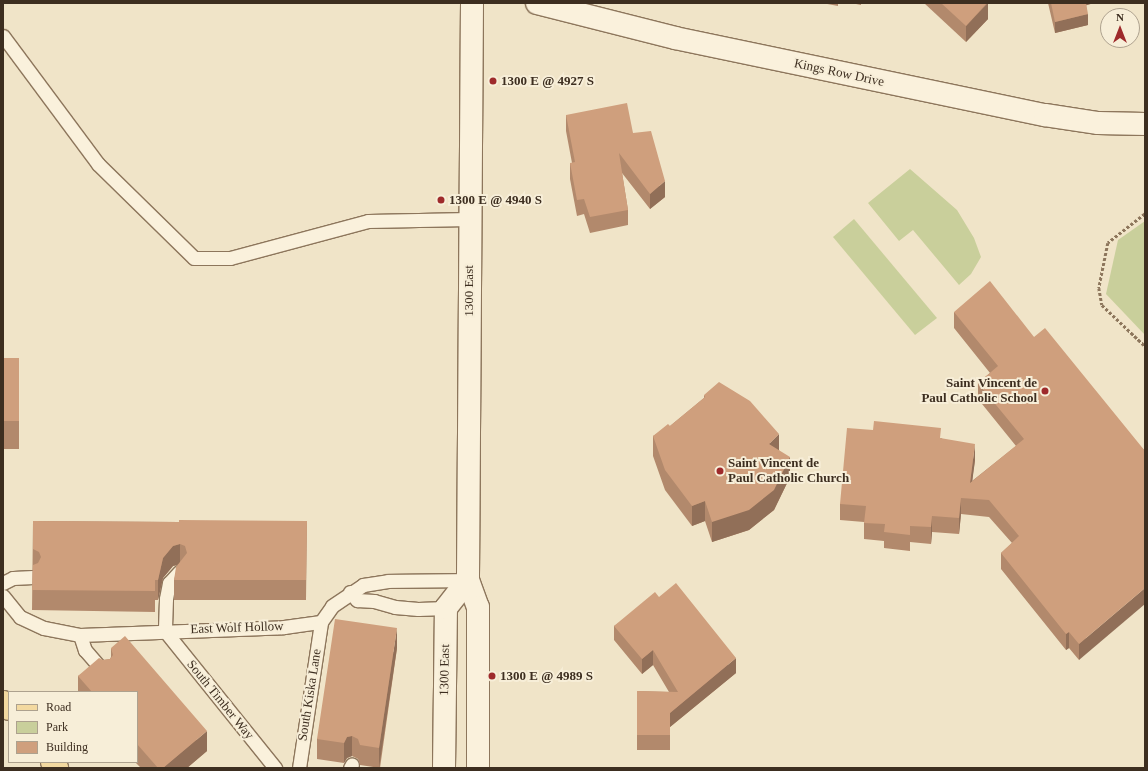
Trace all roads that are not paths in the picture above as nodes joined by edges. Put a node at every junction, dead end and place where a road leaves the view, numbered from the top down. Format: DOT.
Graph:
graph roads {
  1 [pos="472,3"];
  2 [pos="537,3"];
  3 [pos="3,36"];
  4 [pos="1145,124"];
  5 [pos="469,219"];
  6 [pos="179,572"];
  7 [pos="33,577"];
  8 [pos="468,580"];
  9 [pos="3,583"];
  10 [pos="350,592"];
  11 [pos="3,596"];
  12 [pos="446,608"];
  13 [pos="321,622"];
  14 [pos="165,631"];
  15 [pos="80,635"];
  16 [pos="105,674"];
  17 [pos="276,768"];
  18 [pos="299,768"];
  19 [pos="444,768"];
  20 [pos="478,768"];
  1 -- 5 [label="main road, 1300 East"];
  2 -- 4 [label="main road, Kings Row Drive"];
  3 -- 5 [label="lane"];
  5 -- 8 [label="main road, 1300 East"];
  6 -- 14 [label="lane"];
  7 -- 9 [label="lane"];
  8 -- 10 [label="lane"];
  8 -- 12 [label="main road"];
  8 -- 20 [label="main road, 1300 East"];
  10 -- 12 [label="lane"];
  10 -- 13 [label="lane"];
  11 -- 15 [label="lane, East Wolf Hollow"];
  12 -- 19 [label="main road, 1300 East"];
  13 -- 14 [label="lane, East Wolf Hollow"];
  13 -- 18 [label="lane, South Kiska Lane"];
  14 -- 15 [label="lane, East Wolf Hollow"];
  14 -- 17 [label="lane, South Timber Way"];
  15 -- 16 [label="lane"];
}
